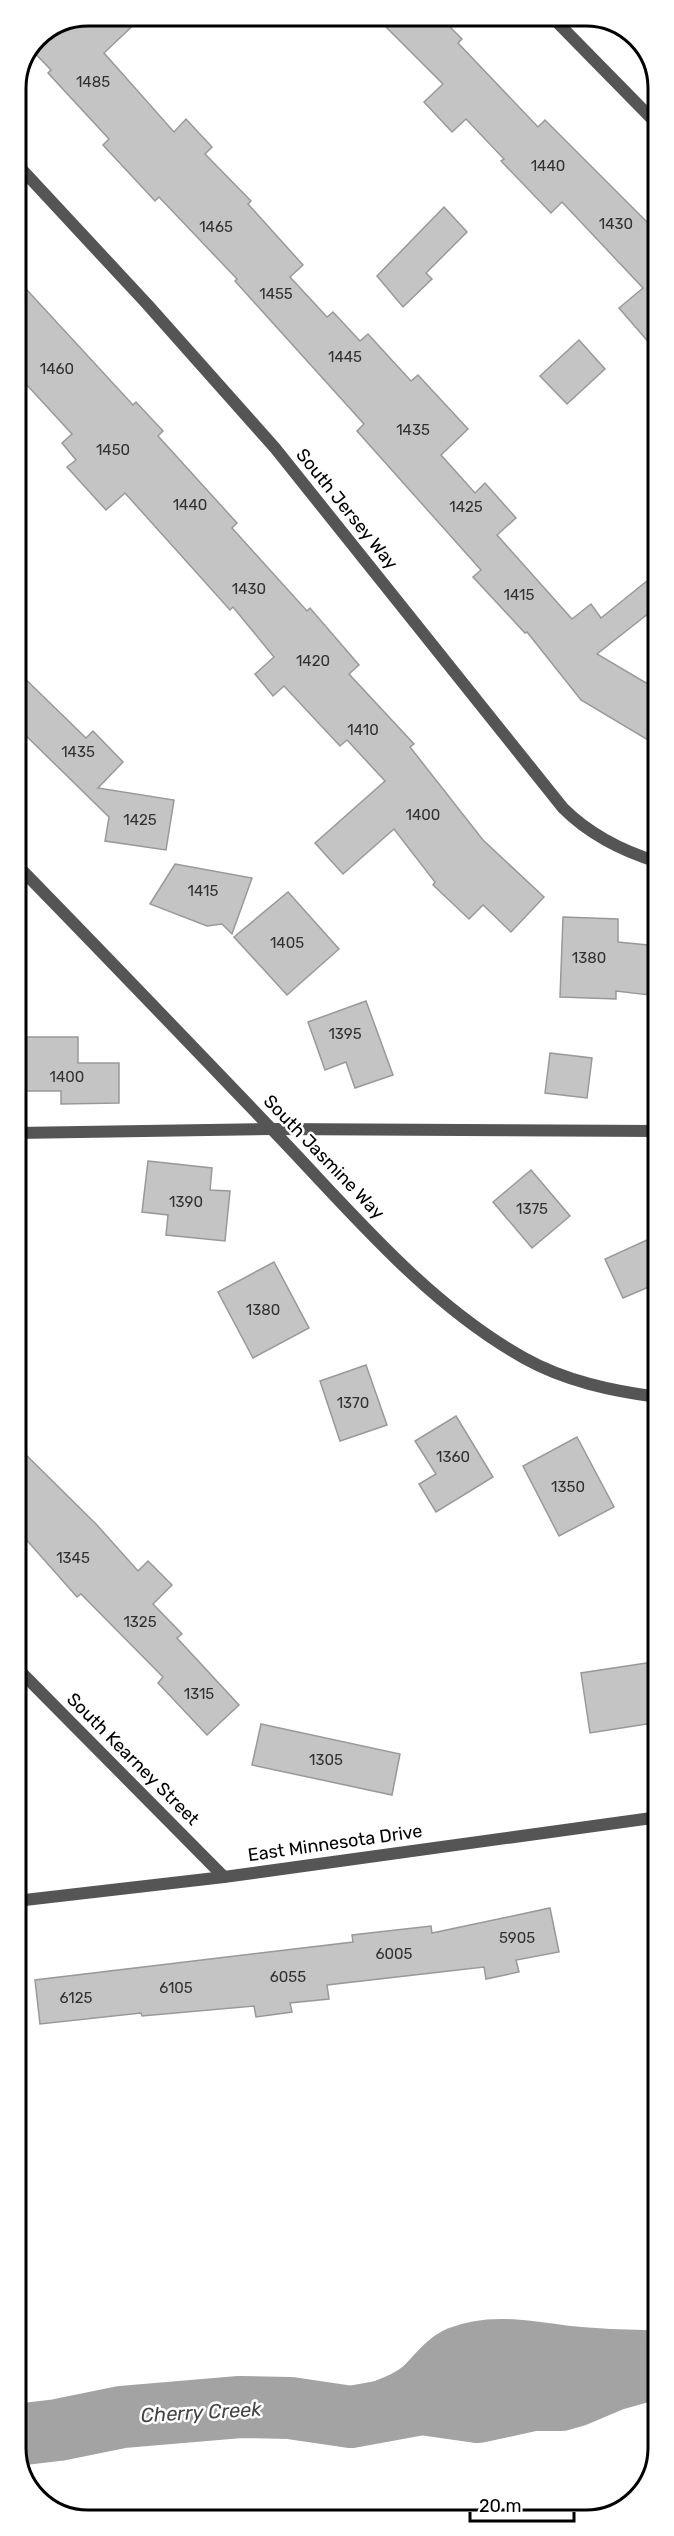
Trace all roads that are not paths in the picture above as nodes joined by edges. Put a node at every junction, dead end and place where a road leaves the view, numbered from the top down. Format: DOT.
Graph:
graph roads {
  1 [pos="561,26"];
  2 [pos="648,115"];
  3 [pos="26,174"];
  4 [pos="648,859"];
  5 [pos="26,874"];
  6 [pos="272,1129"];
  7 [pos="648,1131"];
  8 [pos="26,1132"];
  9 [pos="648,1396"];
  10 [pos="26,1677"];
  11 [pos="648,1818"];
  12 [pos="224,1876"];
  13 [pos="26,1900"];
  1 -- 2 [label="street"];
  3 -- 4 [label="street, South Jersey Way"];
  5 -- 6 [label="street, South Jasmine Way"];
  6 -- 7 [label="street"];
  6 -- 8 [label="street"];
  6 -- 9 [label="street, South Jasmine Way"];
  10 -- 12 [label="street, South Kearney Street"];
  11 -- 12 [label="street, East Minnesota Drive"];
  12 -- 13 [label="street, East Minnesota Drive"];
}
